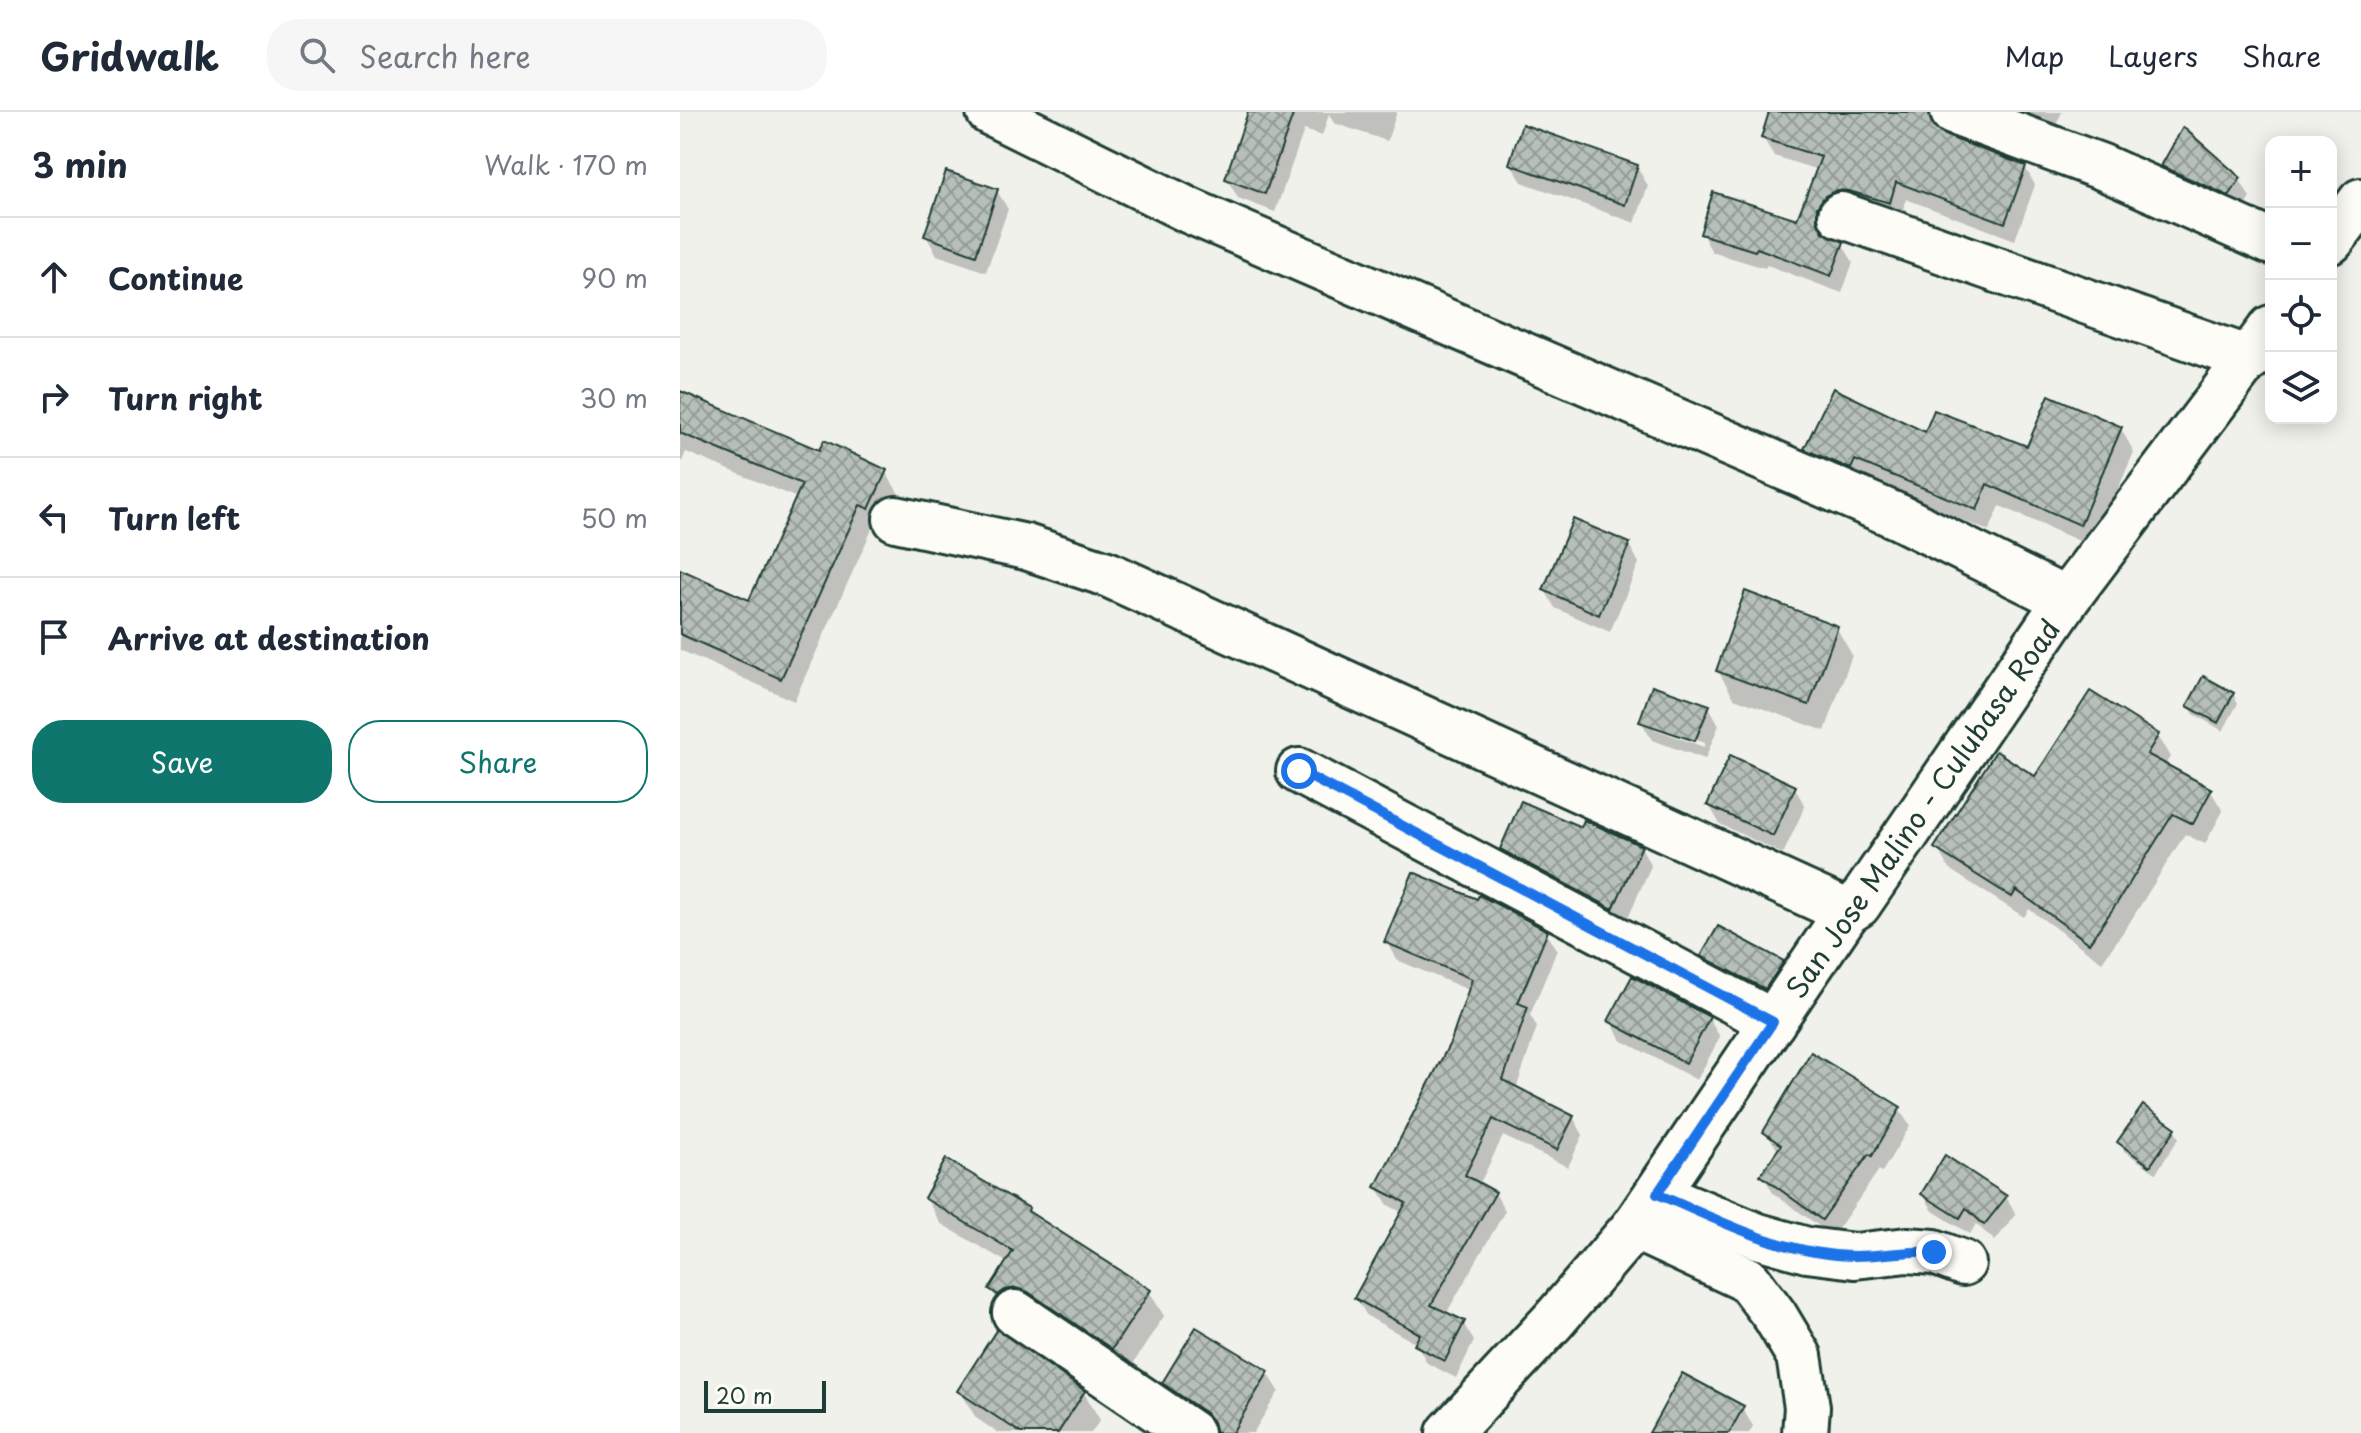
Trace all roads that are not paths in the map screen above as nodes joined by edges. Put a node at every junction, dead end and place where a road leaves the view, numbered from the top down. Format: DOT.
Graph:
graph roads {
  1 [pos="989,112"];
  2 [pos="1953,112"];
  3 [pos="2361,201"];
  4 [pos="1841,215"];
  5 [pos="2337,233"];
  6 [pos="2265,239"];
  7 [pos="2260,344"];
  8 [pos="896,519"];
  9 [pos="2066,600"];
  10 [pos="1299,771"];
  11 [pos="1847,912"];
  12 [pos="1773,1022"];
  13 [pos="1645,1210"];
  14 [pos="1963,1263"];
  15 [pos="1015,1313"];
  16 [pos="1191,1433"];
  17 [pos="1449,1433"];
  18 [pos="1805,1433"];
  1 -- 9 [label="street"];
  2 -- 6 [label="street"];
  3 -- 5 [label="street"];
  4 -- 7 [label="street"];
  7 -- 9 [label="street, San Jose Malino - Culubasa Road"];
  8 -- 11 [label="street"];
  9 -- 11 [label="street, San Jose Malino - Culubasa Road"];
  10 -- 12 [label="street"];
  11 -- 12 [label="street, San Jose Malino - Culubasa Road"];
  12 -- 13 [label="street, San Jose Malino - Culubasa Road"];
  13 -- 14 [label="street"];
  13 -- 17 [label="street, San Jose Malino - Culubasa Road"];
  13 -- 18 [label="street"];
  15 -- 16 [label="street"];
}
